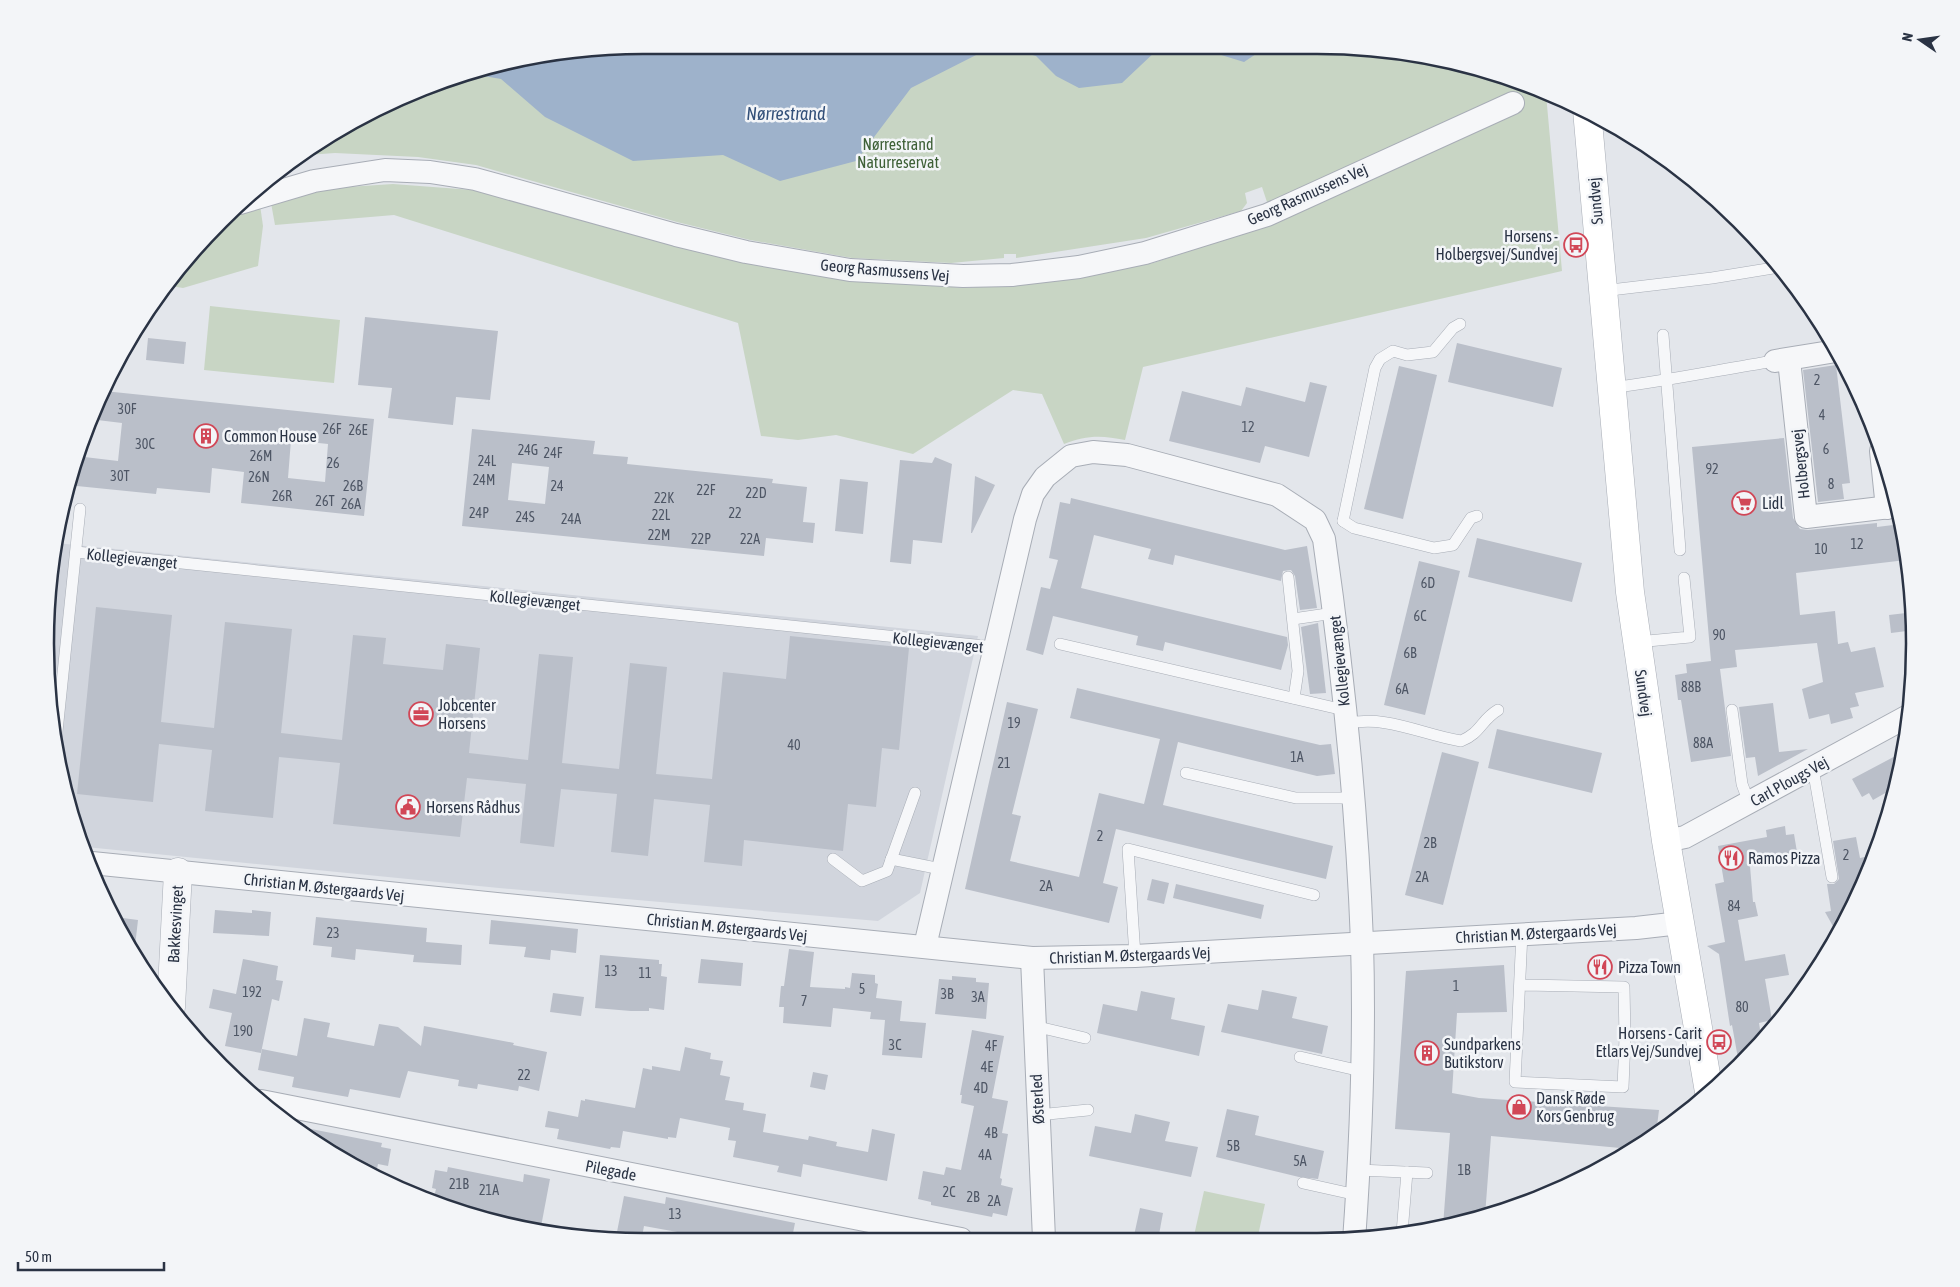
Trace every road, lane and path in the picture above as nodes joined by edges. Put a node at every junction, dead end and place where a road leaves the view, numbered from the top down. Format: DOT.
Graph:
graph roads {
  1 [pos="1513,103"];
  2 [pos="1588,121"];
  3 [pos="261,195"];
  4 [pos="1771,268"];
  5 [pos="1602,291"];
  6 [pos="1460,324"];
  7 [pos="1663,334"];
  8 [pos="1829,352"];
  9 [pos="1781,360"];
  10 [pos="1667,380"];
  11 [pos="1611,388"];
  12 [pos="1890,507"];
  13 [pos="80,509"];
  14 [pos="1477,516"];
  15 [pos="1332,526"];
  16 [pos="1680,550"];
  17 [pos="76,552"];
  18 [pos="1288,577"];
  19 [pos="1684,578"];
  20 [pos="1334,613"];
  21 [pos="1293,619"];
  22 [pos="1637,642"];
  23 [pos="1060,644"];
  24 [pos="994,647"];
  25 [pos="1294,698"];
  26 [pos="1498,710"];
  27 [pos="1732,710"];
  28 [pos="59,716"];
  29 [pos="1345,717"];
  30 [pos="1901,720"];
  31 [pos="1813,768"];
  32 [pos="1186,773"];
  33 [pos="915,793"];
  34 [pos="1353,798"];
  35 [pos="1749,803"];
  36 [pos="1666,841"];
  37 [pos="833,860"];
  38 [pos="891,860"];
  39 [pos="97,864"];
  40 [pos="941,869"];
  41 [pos="178,872"];
  42 [pos="1832,877"];
  43 [pos="1314,895"];
  44 [pos="1680,923"];
  45 [pos="1522,934"];
  46 [pos="1362,943"];
  47 [pos="924,946"];
  48 [pos="1135,956"];
  49 [pos="1032,958"];
  50 [pos="1520,985"];
  51 [pos="172,997"];
  52 [pos="1034,1026"];
  53 [pos="1085,1038"];
  54 [pos="1300,1057"];
  55 [pos="1361,1071"];
  56 [pos="1708,1085"];
  57 [pos="275,1104"];
  58 [pos="1088,1110"];
  59 [pos="1038,1115"];
  60 [pos="1359,1170"];
  61 [pos="1407,1172"];
  62 [pos="1427,1174"];
  63 [pos="1303,1183"];
  64 [pos="1357,1195"];
  65 [pos="1403,1227"];
  66 [pos="1355,1232"];
  67 [pos="932,1233"];
  68 [pos="1044,1233"];
  1 -- 3 [label="street, Georg Rasmussens Vej"];
  2 -- 5 [label="main road, Sundvej"];
  4 -- 5 [label="lane"];
  5 -- 11 [label="main road, Sundvej"];
  6 -- 15 [label="lane"];
  7 -- 10 [label="lane"];
  8 -- 9 [label="street"];
  9 -- 10 [label="lane"];
  9 -- 12 [label="street, Holbergsvej"];
  10 -- 11 [label="lane"];
  10 -- 16 [label="lane"];
  11 -- 22 [label="main road, Sundvej"];
  13 -- 17 [label="lane"];
  14 -- 15 [label="lane"];
  15 -- 20 [label="street, Kollegievænget"];
  15 -- 24 [label="street, Kollegievænget"];
  17 -- 24 [label="lane, Kollegievænget"];
  17 -- 28 [label="lane"];
  18 -- 21 [label="lane"];
  19 -- 22 [label="lane"];
  20 -- 21 [label="lane"];
  20 -- 29 [label="street, Kollegievænget"];
  21 -- 25 [label="lane"];
  22 -- 36 [label="main road, Sundvej"];
  23 -- 25 [label="lane"];
  24 -- 40 [label="street, Kollegievænget"];
  25 -- 29 [label="lane"];
  26 -- 29 [label="lane"];
  27 -- 35 [label="lane"];
  29 -- 34 [label="street, Kollegievænget"];
  30 -- 31 [label="street, Carl Plougs Vej"];
  31 -- 35 [label="street, Carl Plougs Vej"];
  31 -- 42 [label="lane"];
  32 -- 34 [label="lane"];
  33 -- 38 [label="lane"];
  34 -- 46 [label="street, Kollegievænget"];
  35 -- 36 [label="street, Carl Plougs Vej"];
  36 -- 44 [label="main road, Sundvej"];
  37 -- 38 [label="lane"];
  38 -- 40 [label="lane"];
  39 -- 41 [label="street, Christian M. Østergaards Vej"];
  40 -- 47 [label="street, Kollegievænget"];
  41 -- 47 [label="street, Christian M. Østergaards Vej"];
  41 -- 51 [label="street, Bakkesvinget"];
  43 -- 48 [label="lane"];
  44 -- 45 [label="street, Christian M. Østergaards Vej"];
  44 -- 56 [label="main road, Sundvej"];
  45 -- 46 [label="street, Christian M. Østergaards Vej"];
  45 -- 50 [label="lane"];
  46 -- 48 [label="street, Christian M. Østergaards Vej"];
  46 -- 55 [label="street"];
  47 -- 49 [label="street, Christian M. Østergaards Vej"];
  48 -- 49 [label="street, Christian M. Østergaards Vej"];
  49 -- 52 [label="street, Østerled"];
  50 -- 50 [label="lane"];
  52 -- 53 [label="lane"];
  52 -- 59 [label="street, Østerled"];
  54 -- 55 [label="lane"];
  55 -- 60 [label="street"];
  57 -- 67 [label="street, Pilegade"];
  58 -- 59 [label="lane"];
  59 -- 68 [label="street, Østerled"];
  60 -- 61 [label="lane"];
  60 -- 64 [label="street"];
  61 -- 62 [label="lane"];
  61 -- 65 [label="lane"];
  63 -- 64 [label="lane"];
  64 -- 66 [label="street"];
}
